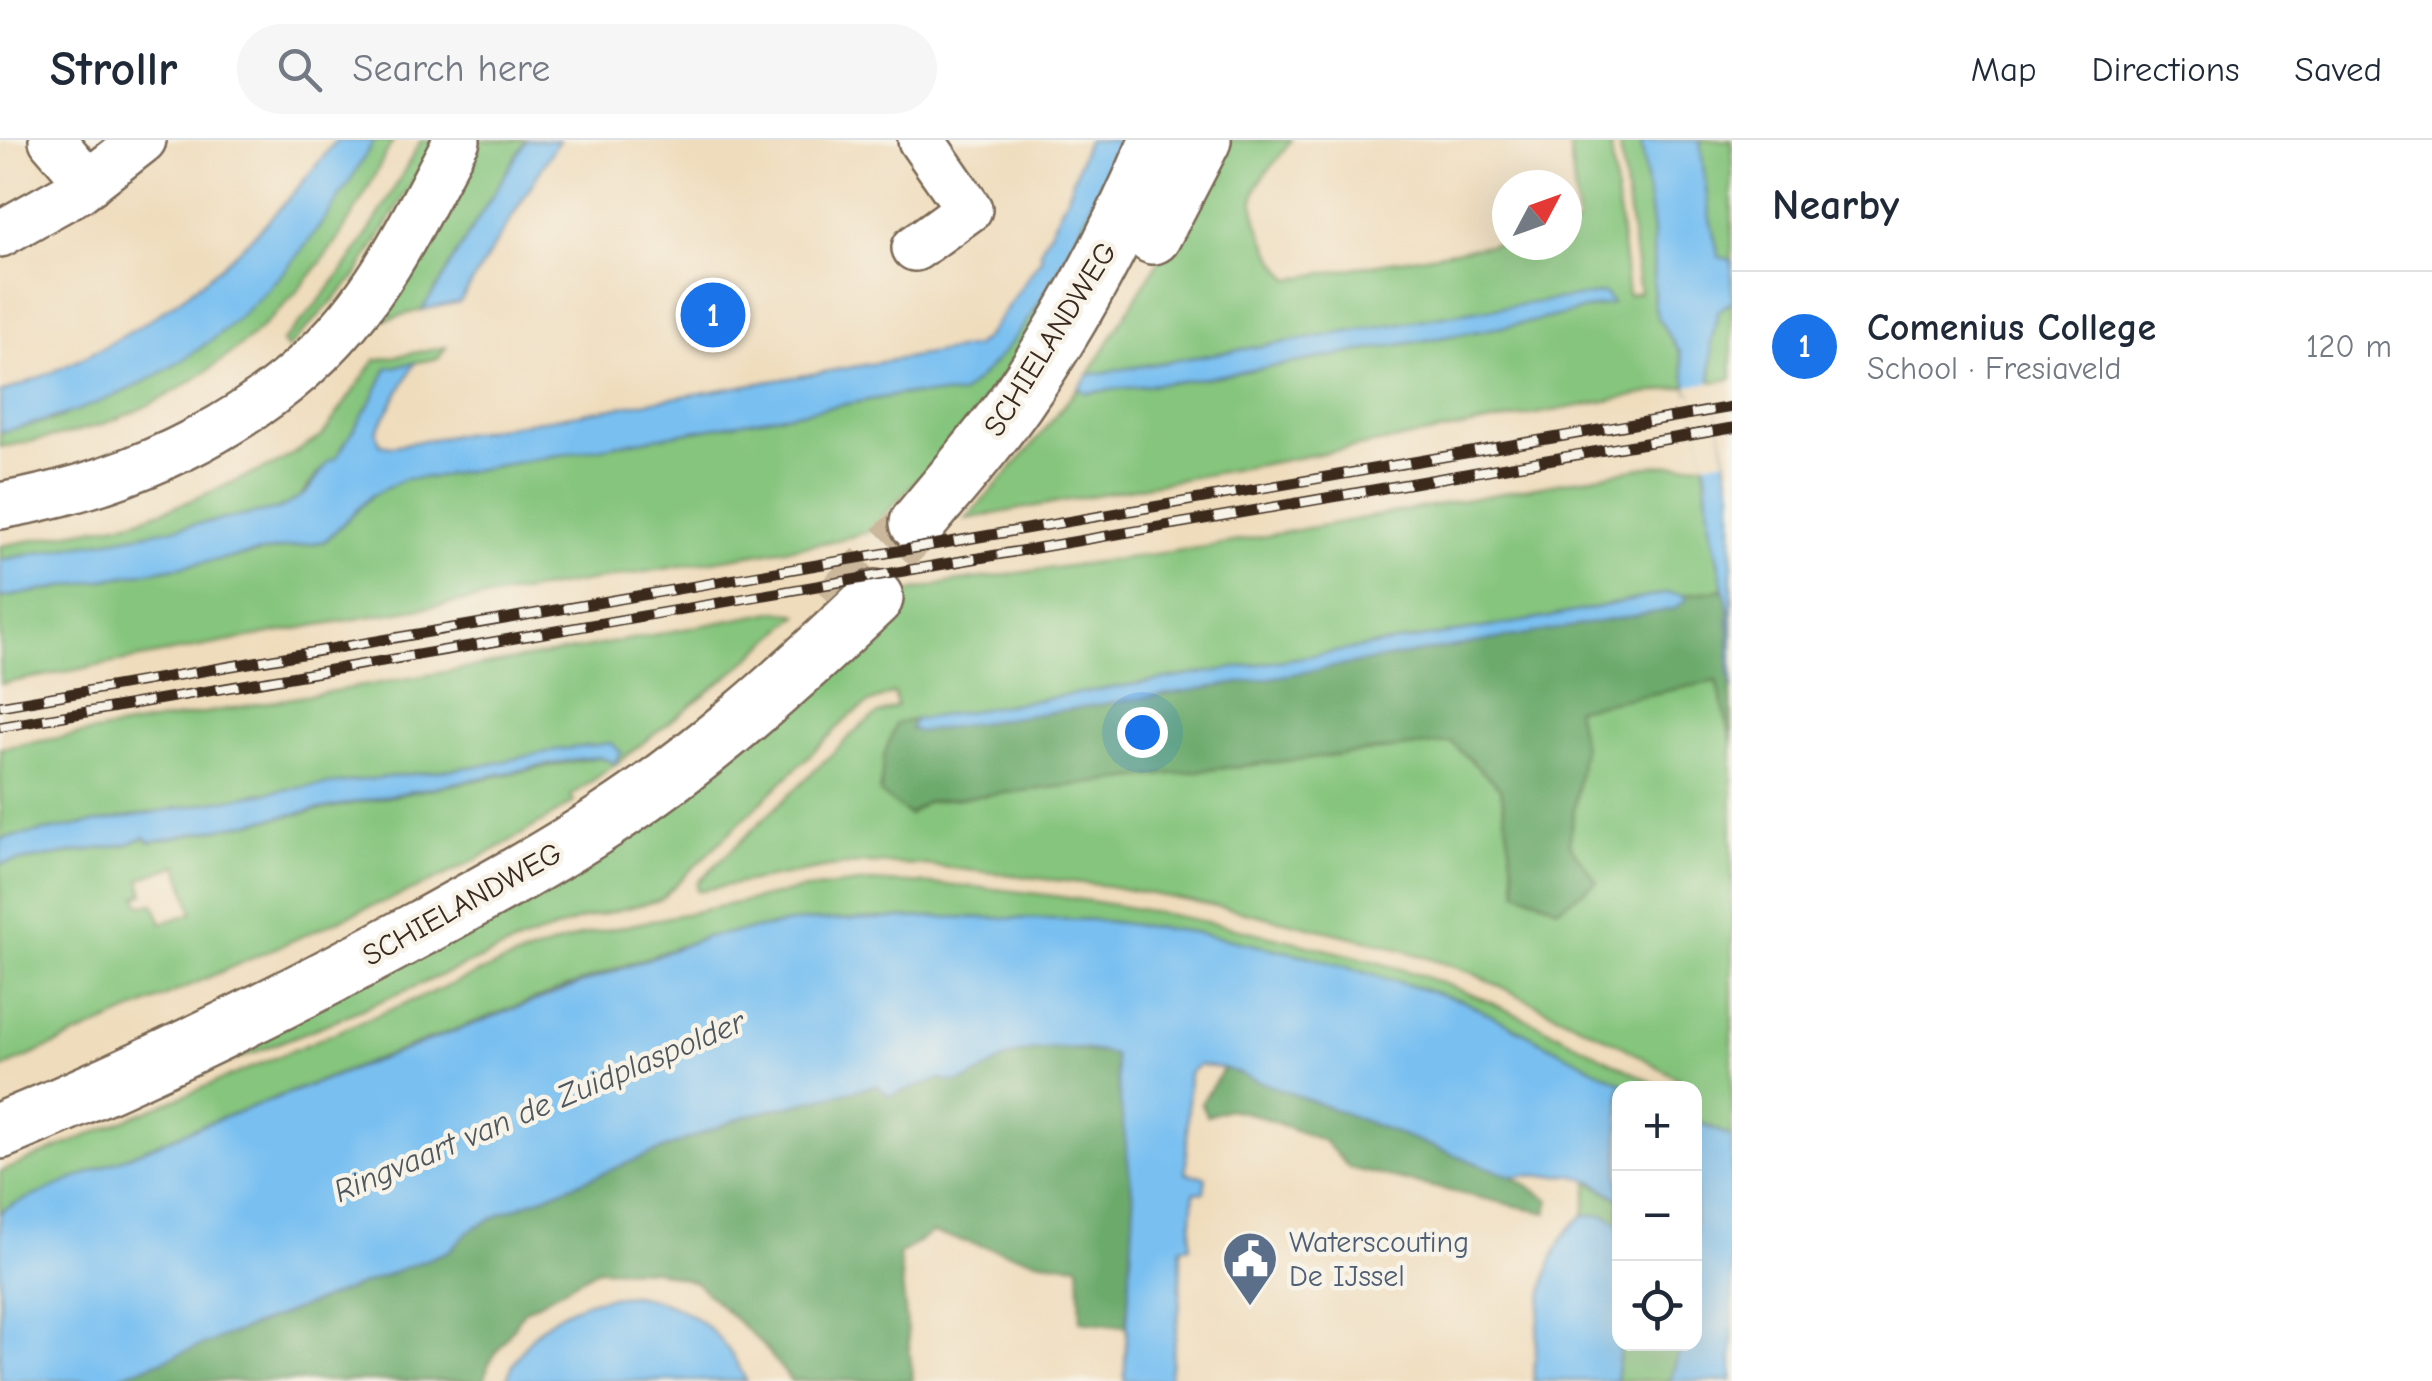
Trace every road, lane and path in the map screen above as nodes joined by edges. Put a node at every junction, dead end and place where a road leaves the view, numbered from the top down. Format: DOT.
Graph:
graph roads {
  1 [pos="52,140"];
  2 [pos="143,140"];
  3 [pos="457,140"];
  4 [pos="1158,140"];
  5 [pos="1203,140"];
  6 [pos="941,152"];
  7 [pos="89,183"];
  8 [pos="0,234"];
  9 [pos="915,248"];
  10 [pos="0,506"];
  11 [pos="0,1100"];
  12 [pos="0,1131"];
  1 -- 7 [label="street"];
  2 -- 7 [label="street"];
  3 -- 10 [label="street"];
  4 -- 5 [label="main road, SCHIELANDWEG"];
  6 -- 9 [label="street"];
  7 -- 8 [label="street"];
  11 -- 12 [label="main road, SCHIELANDWEG"];
}
